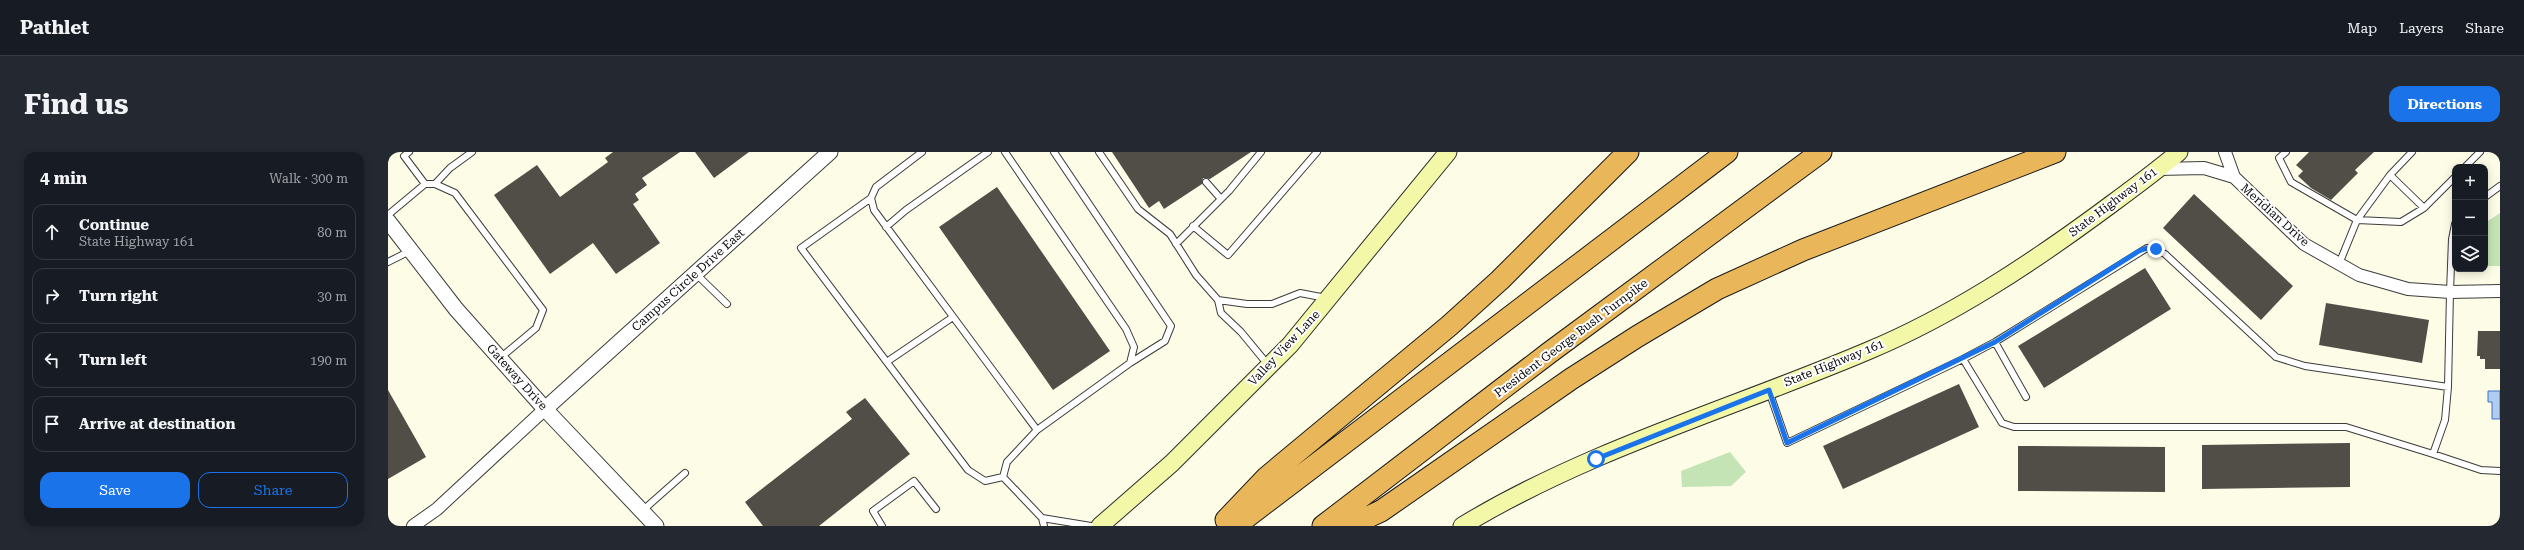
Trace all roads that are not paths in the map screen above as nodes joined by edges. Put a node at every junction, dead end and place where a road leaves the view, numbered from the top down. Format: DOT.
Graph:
graph roads {
  1 [pos="409,152"];
  2 [pos="472,152"];
  3 [pos="830,152"];
  4 [pos="988,152"];
  5 [pos="1005,152"];
  6 [pos="1054,152"];
  7 [pos="1099,152"];
  8 [pos="1261,152"];
  9 [pos="1317,152"];
  10 [pos="1448,152"];
  11 [pos="1628,152"];
  12 [pos="1726,152"];
  13 [pos="1822,152"];
  14 [pos="2055,152"];
  15 [pos="2179,152"];
  16 [pos="2225,152"];
  17 [pos="2286,152"];
  18 [pos="2412,152"];
  19 [pos="2480,152"];
  20 [pos="917,153"];
  21 [pos="2468,164"];
  22 [pos="2158,169"];
  23 [pos="2390,175"];
  24 [pos="2234,177"];
  25 [pos="2452,180"];
  26 [pos="1206,182"];
  27 [pos="425,184"];
  28 [pos="435,184"];
  29 [pos="2500,186"];
  30 [pos="2488,195"];
  31 [pos="871,198"];
  32 [pos="1221,199"];
  33 [pos="2424,208"];
  34 [pos="388,215"];
  35 [pos="2357,220"];
  36 [pos="388,221"];
  37 [pos="1193,226"];
  38 [pos="886,227"];
  39 [pos="2453,236"];
  40 [pos="1176,244"];
  41 [pos="411,251"];
  42 [pos="388,262"];
  43 [pos="2339,264"];
  44 [pos="696,273"];
  45 [pos="2500,291"];
  46 [pos="2450,292"];
  47 [pos="1329,298"];
  48 [pos="1218,300"];
  49 [pos="727,304"];
  50 [pos="953,317"];
  51 [pos="1995,342"];
  52 [pos="500,358"];
  53 [pos="1963,359"];
  54 [pos="888,361"];
  55 [pos="1130,363"];
  56 [pos="1269,366"];
  57 [pos="2448,387"];
  58 [pos="1769,390"];
  59 [pos="2026,397"];
  60 [pos="545,409"];
  61 [pos="1037,430"];
  62 [pos="2433,454"];
  63 [pos="2500,471"];
  64 [pos="686,473"];
  65 [pos="1003,477"];
  66 [pos="936,509"];
  67 [pos="642,511"];
  68 [pos="1042,518"];
  69 [pos="413,526"];
  70 [pos="656,526"];
  71 [pos="882,526"];
  72 [pos="1044,526"];
  73 [pos="1091,526"];
  74 [pos="1100,526"];
  75 [pos="1221,526"];
  76 [pos="1235,526"];
  77 [pos="1323,526"];
  78 [pos="1349,526"];
  79 [pos="1462,526"];
  1 -- 27 [label="lane"];
  2 -- 28 [label="lane"];
  3 -- 44 [label="street, Campus Circle Drive East"];
  4 -- 38 [label="lane"];
  5 -- 55 [label="lane"];
  6 -- 55 [label="lane"];
  7 -- 40 [label="lane"];
  8 -- 32 [label="lane"];
  9 -- 37 [label="lane"];
  10 -- 47 [label="main road, Valley View Lane"];
  11 -- 75 [label="highway"];
  12 -- 76 [label="highway"];
  13 -- 77 [label="highway, President George Bush Turnpike"];
  14 -- 78 [label="highway"];
  15 -- 22 [label="main road, State Highway 161"];
  16 -- 24 [label="street, Meridian Drive"];
  17 -- 35 [label="lane"];
  18 -- 23 [label="lane"];
  19 -- 21 [label="lane"];
  20 -- 31 [label="lane"];
  22 -- 24 [label="street, Meridian Drive"];
  22 -- 58 [label="main road, State Highway 161"];
  23 -- 33 [label="lane"];
  23 -- 35 [label="lane"];
  24 -- 43 [label="street, Meridian Drive"];
  25 -- 33 [label="lane"];
  26 -- 32 [label="lane"];
  27 -- 28 [label="lane"];
  27 -- 34 [label="lane"];
  28 -- 52 [label="lane"];
  29 -- 30 [label="lane"];
  31 -- 38 [label="lane"];
  31 -- 54 [label="lane"];
  32 -- 37 [label="lane"];
  33 -- 35 [label="lane"];
  35 -- 43 [label="lane"];
  36 -- 41 [label="street, Gateway Drive"];
  37 -- 40 [label="lane"];
  38 -- 50 [label="lane"];
  39 -- 46 [label="lane"];
  40 -- 48 [label="lane"];
  41 -- 42 [label="lane"];
  41 -- 52 [label="street, Gateway Drive"];
  43 -- 46 [label="street, Meridian Drive"];
  44 -- 49 [label="lane"];
  44 -- 60 [label="street, Campus Circle Drive East"];
  45 -- 46 [label="street, Meridian Drive"];
  46 -- 57 [label="lane"];
  47 -- 48 [label="lane"];
  47 -- 56 [label="main road, Valley View Lane"];
  48 -- 56 [label="lane"];
  50 -- 54 [label="lane"];
  50 -- 61 [label="lane"];
  51 -- 53 [label="lane"];
  51 -- 57 [label="lane"];
  51 -- 59 [label="lane"];
  52 -- 60 [label="street, Gateway Drive"];
  53 -- 58 [label="lane"];
  53 -- 62 [label="lane"];
  54 -- 65 [label="lane"];
  55 -- 61 [label="lane"];
  56 -- 74 [label="main road, Valley View Lane"];
  57 -- 62 [label="lane"];
  58 -- 79 [label="main road, State Highway 161"];
  60 -- 67 [label="street, Gateway Drive"];
  60 -- 69 [label="street"];
  61 -- 65 [label="lane"];
  62 -- 63 [label="lane"];
  64 -- 67 [label="lane"];
  65 -- 68 [label="lane"];
  66 -- 71 [label="lane"];
  67 -- 70 [label="street, Gateway Drive"];
  68 -- 72 [label="lane"];
  68 -- 73 [label="lane"];
}
